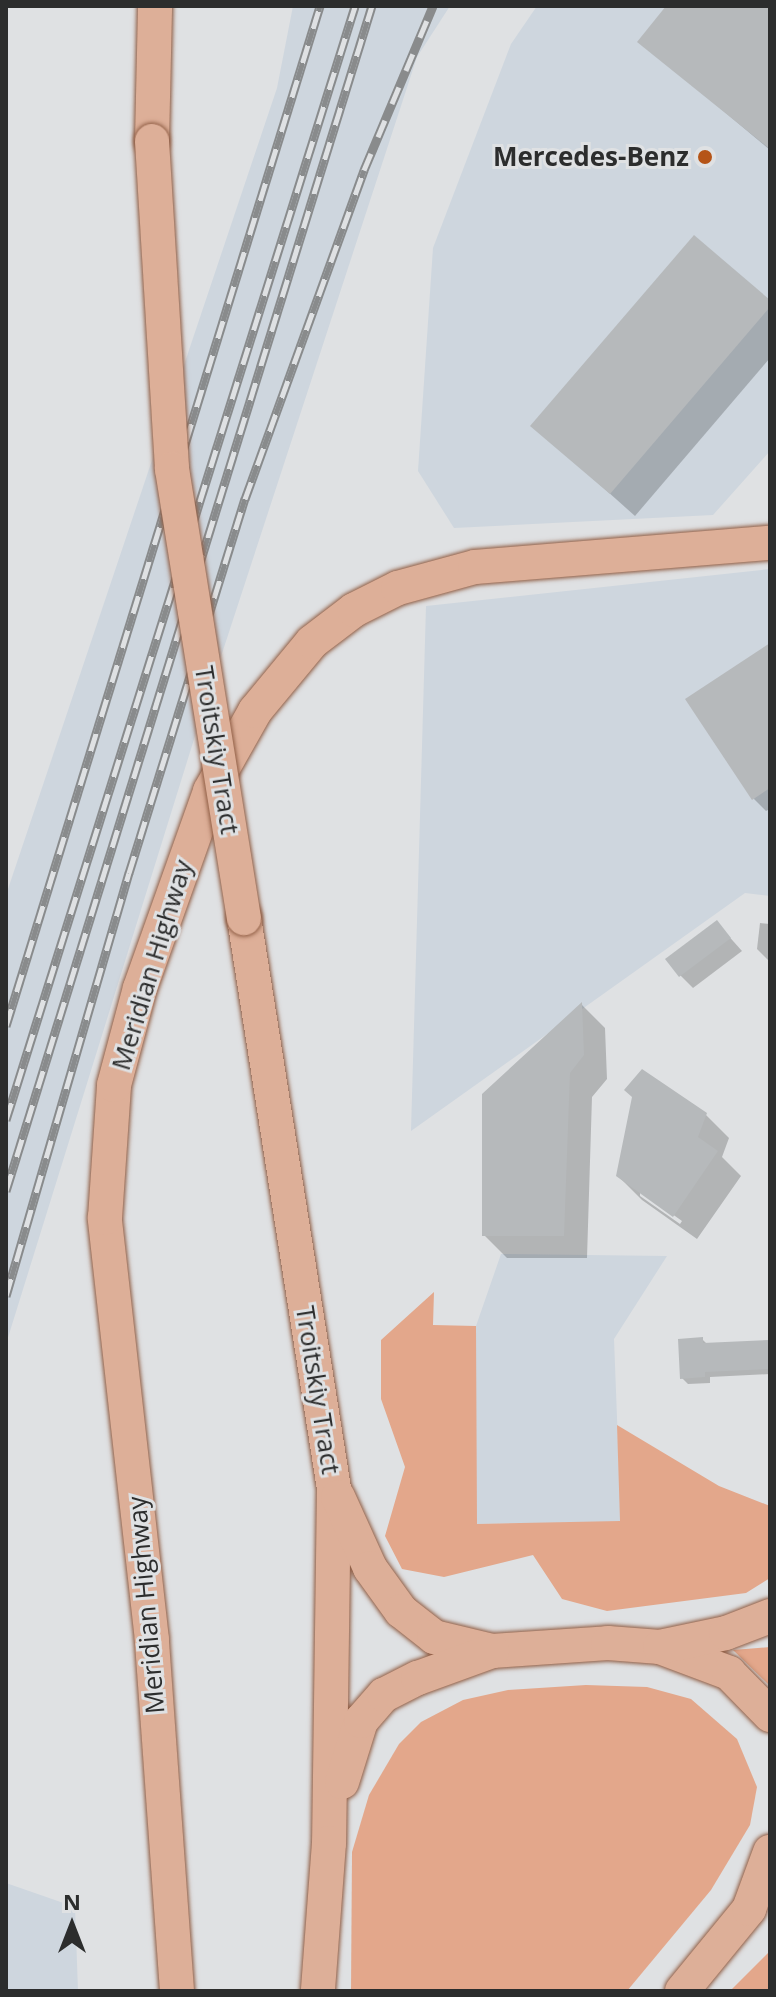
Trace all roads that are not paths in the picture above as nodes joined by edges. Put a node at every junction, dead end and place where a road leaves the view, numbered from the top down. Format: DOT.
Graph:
graph roads {
  1 [pos="155,6"];
  2 [pos="770,543"];
  3 [pos="334,1489"];
  4 [pos="770,1616"];
  5 [pos="660,1647"];
  6 [pos="492,1651"];
  7 [pos="770,1715"];
  8 [pos="329,1843"];
  9 [pos="770,1852"];
  10 [pos="770,1881"];
  11 [pos="749,1909"];
  12 [pos="323,1935"];
  13 [pos="177,1991"];
  14 [pos="318,1991"];
  15 [pos="328,1991"];
  16 [pos="682,1991"];
  1 -- 3 [label="main road, Troitskiy Tract, bridge"];
  2 -- 13 [label="main road, Meridian Highway"];
  3 -- 6 [label="main road, Troitskiy Tract"];
  3 -- 8 [label="main road, Troitskiy Tract"];
  4 -- 5 [label="main road"];
  5 -- 6 [label="main road, Troitskiy Tract"];
  5 -- 7 [label="main road, Troitskiy Tract"];
  6 -- 8 [label="main road"];
  8 -- 12 [label="main road, Troitskiy Tract"];
  9 -- 11 [label="main road"];
  10 -- 11 [label="main road"];
  11 -- 16 [label="main road"];
  12 -- 14 [label="main road, Troitskiy Tract"];
  12 -- 15 [label="main road"];
}
